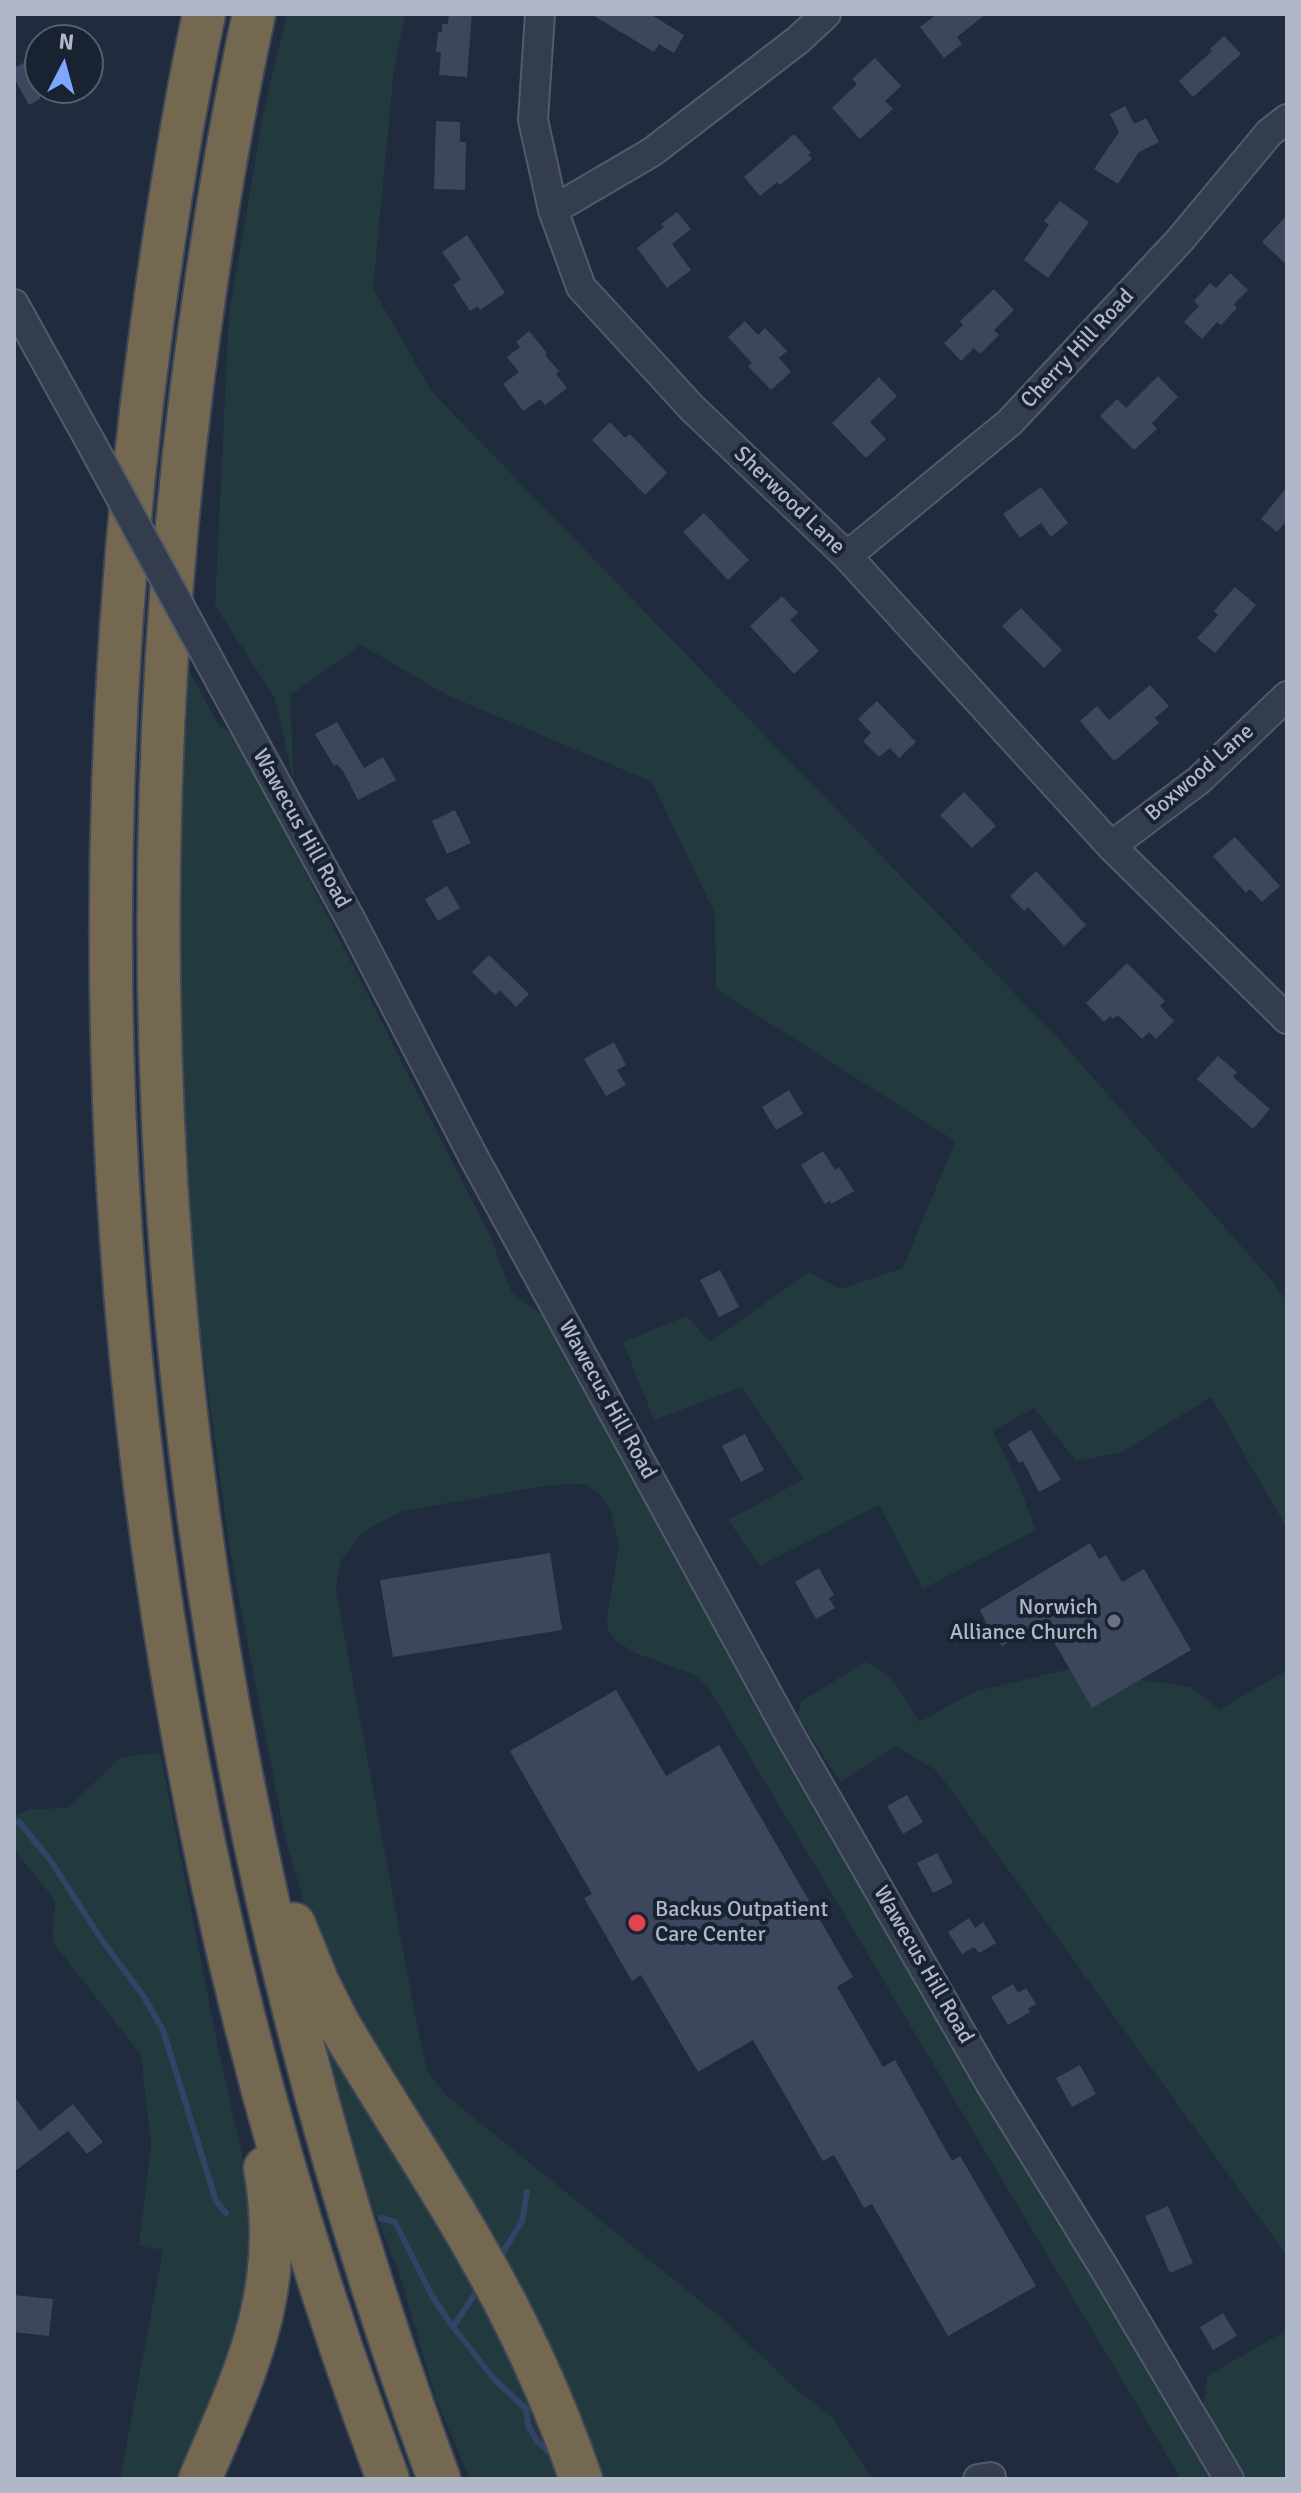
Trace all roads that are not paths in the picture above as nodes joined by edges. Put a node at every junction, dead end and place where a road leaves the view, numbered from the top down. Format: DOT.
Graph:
graph roads {
  1 [pos="204,14"];
  2 [pos="254,14"];
  3 [pos="540,14"];
  4 [pos="826,14"];
  5 [pos="1287,119"];
  6 [pos="553,210"];
  7 [pos="14,304"];
  8 [pos="847,556"];
  9 [pos="1287,696"];
  10 [pos="1111,846"];
  11 [pos="1287,1019"];
  12 [pos="239,1765"];
  13 [pos="265,2095"];
  14 [pos="200,2479"];
  15 [pos="388,2479"];
  16 [pos="439,2479"];
  17 [pos="581,2479"];
  18 [pos="1229,2479"];
  1 -- 13 [label="highway"];
  2 -- 12 [label="highway"];
  3 -- 6 [label="street, Sherwood Lane"];
  4 -- 6 [label="street"];
  5 -- 8 [label="street, Cherry Hill Road"];
  6 -- 8 [label="street, Sherwood Lane"];
  7 -- 18 [label="street, Wawecus Hill Road, bridge"];
  8 -- 10 [label="street, Sherwood Lane"];
  9 -- 10 [label="street, Boxwood Lane"];
  10 -- 11 [label="street, Sherwood Lane"];
  12 -- 16 [label="highway"];
  12 -- 17 [label="highway"];
  13 -- 14 [label="highway"];
  13 -- 15 [label="highway"];
}
